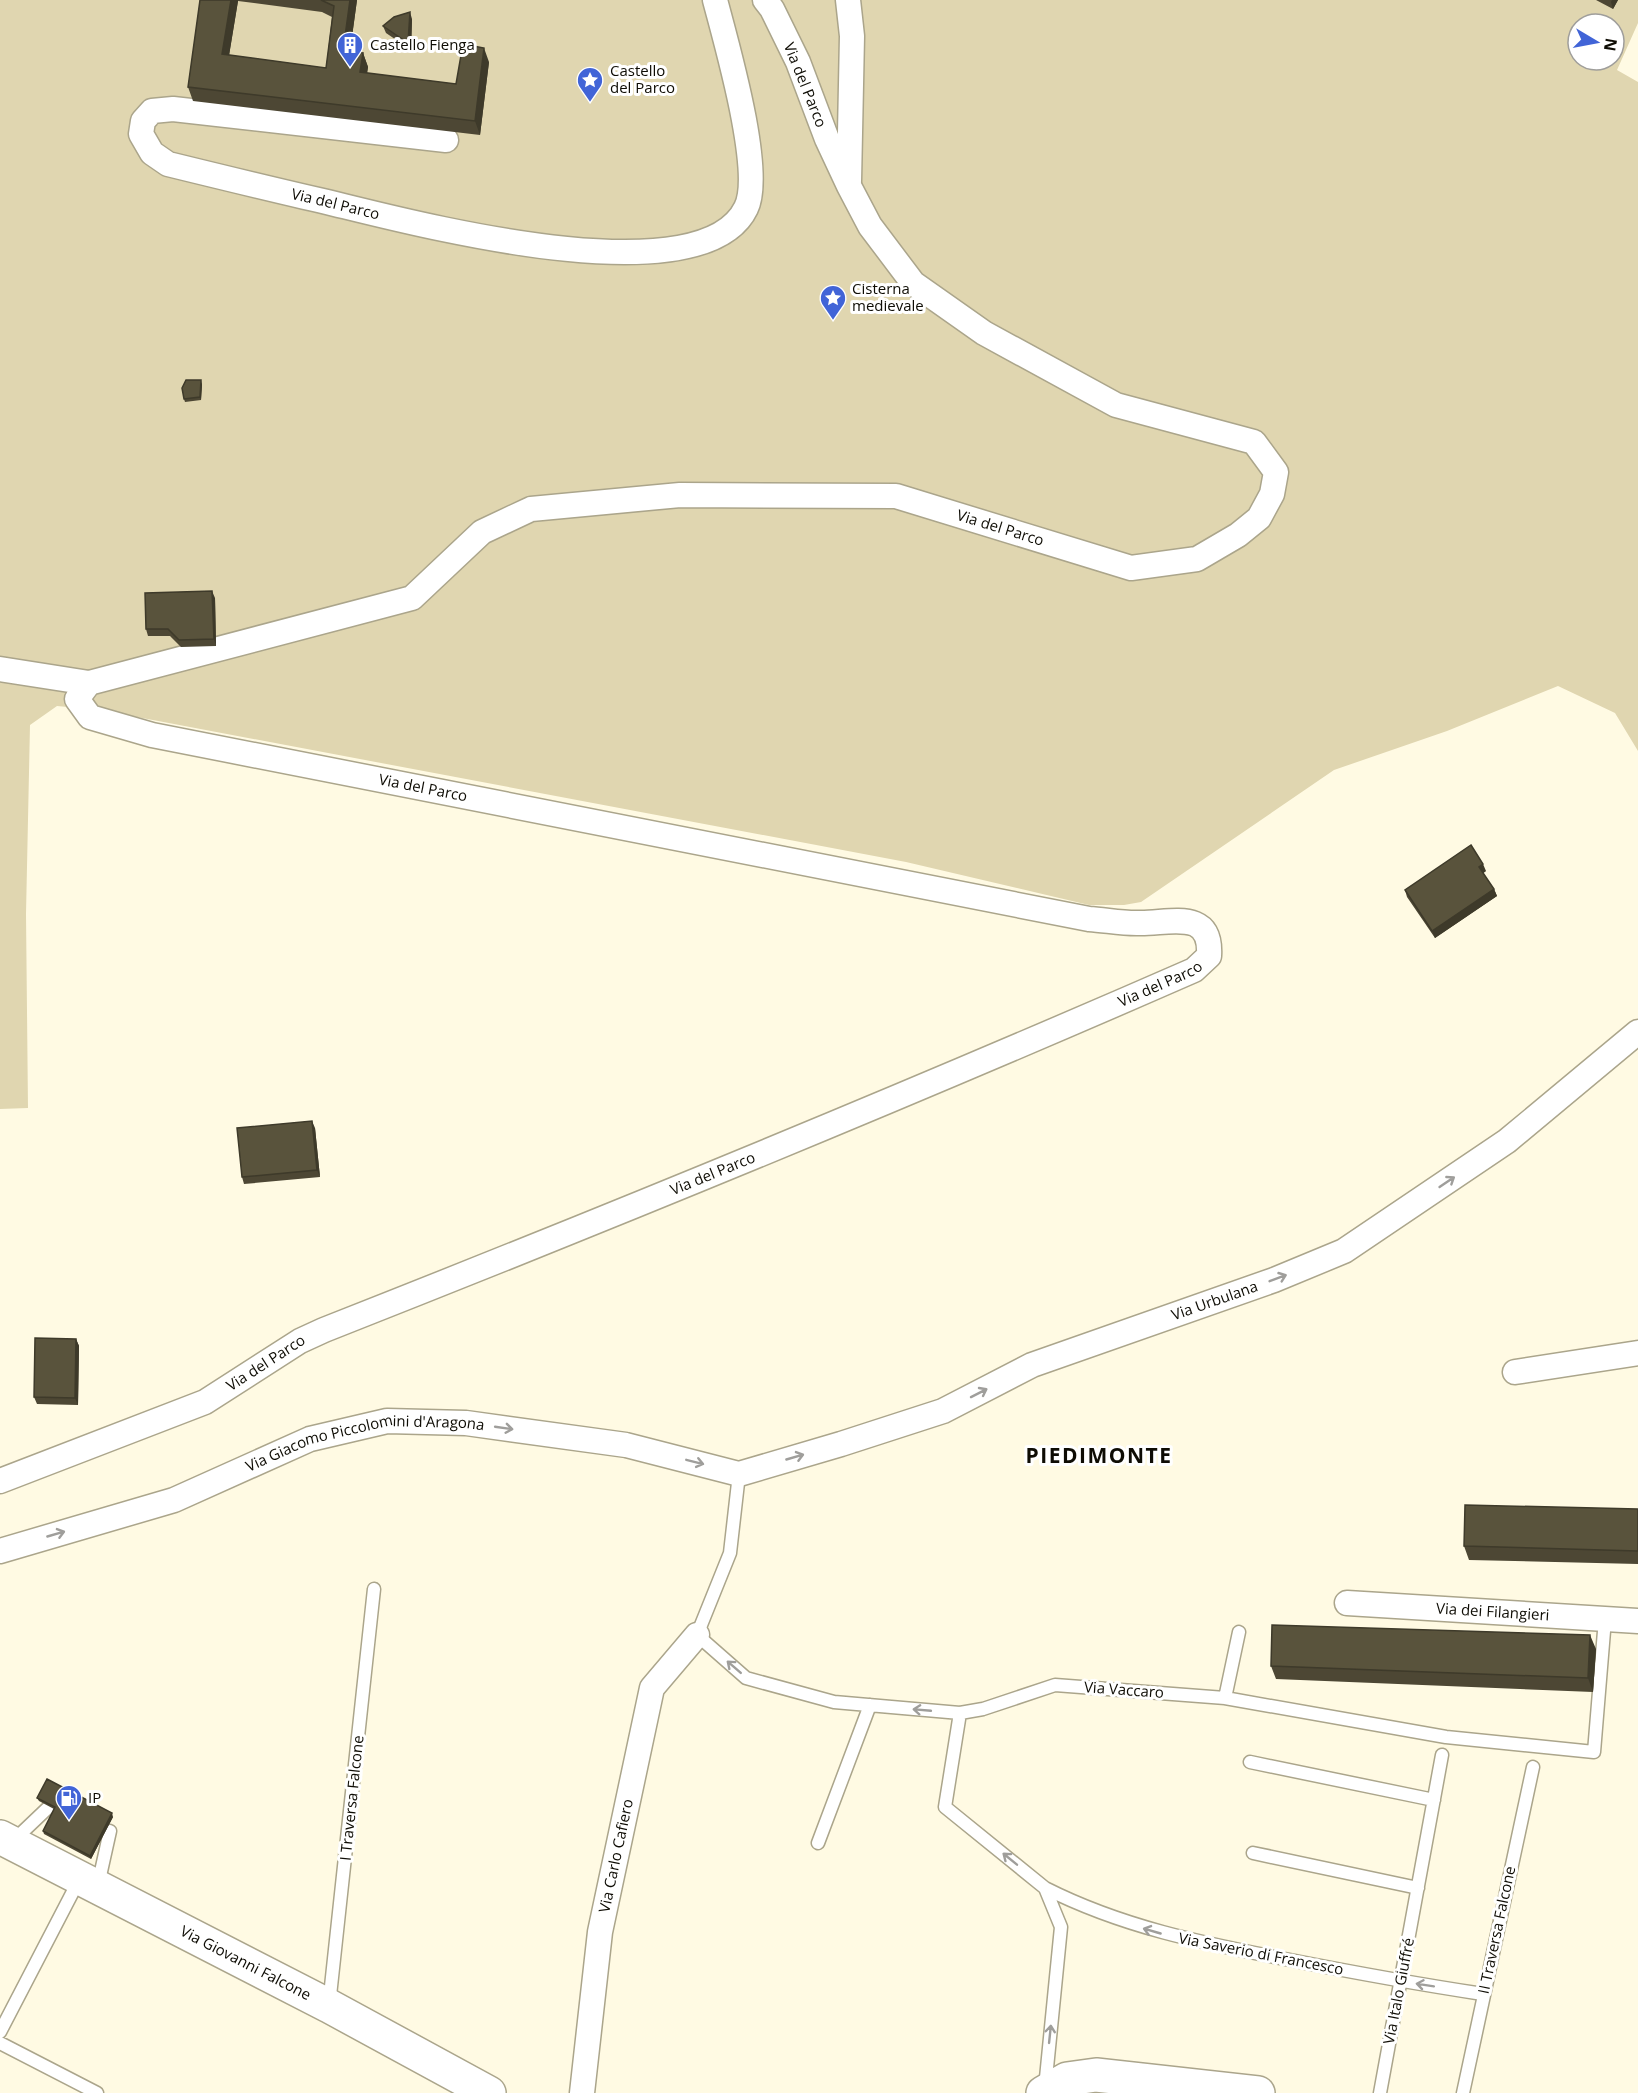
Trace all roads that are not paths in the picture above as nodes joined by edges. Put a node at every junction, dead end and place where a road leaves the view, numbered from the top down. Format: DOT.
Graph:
graph roads {
  1 [pos="716,0"];
  2 [pos="765,0"];
  3 [pos="848,0"];
  4 [pos="446,140"];
  5 [pos="849,186"];
  6 [pos="0,669"];
  7 [pos="89,683"];
  8 [pos="1638,1032"];
  9 [pos="1638,1353"];
  10 [pos="1515,1372"];
  11 [pos="739,1474"];
  12 [pos="0,1481"];
  13 [pos="0,1551"];
  14 [pos="374,1589"];
  15 [pos="1347,1603"];
  16 [pos="1605,1619"];
  17 [pos="1638,1621"];
  18 [pos="1239,1632"];
  19 [pos="697,1635"];
  20 [pos="1225,1698"];
  21 [pos="870,1705"];
  22 [pos="960,1713"];
  23 [pos="1442,1755"];
  24 [pos="1250,1761"];
  25 [pos="1533,1767"];
  26 [pos="1434,1800"];
  27 [pos="53,1803"];
  28 [pos="110,1831"];
  29 [pos="5,1840"];
  30 [pos="818,1843"];
  31 [pos="1253,1853"];
  32 [pos="89,1884"];
  33 [pos="1045,1888"];
  34 [pos="1418,1888"];
  35 [pos="1402,1982"];
  36 [pos="1483,1994"];
  37 [pos="329,2006"];
  38 [pos="0,2032"];
  39 [pos="0,2043"];
  40 [pos="1044,2092"];
  41 [pos="97,2093"];
  42 [pos="489,2093"];
  43 [pos="582,2093"];
  44 [pos="1258,2093"];
  45 [pos="1380,2093"];
  46 [pos="1463,2093"];
  1 -- 4 [label="street, Via del Parco"];
  2 -- 5 [label="street, Via del Parco"];
  3 -- 5 [label="street"];
  5 -- 7 [label="street, Via del Parco"];
  6 -- 7 [label="street, Via del Parco"];
  7 -- 12 [label="street, Via del Parco"];
  11 -- 8 [label="street, Via Urbulana, one-way"];
  9 -- 10 [label="street"];
  13 -- 11 [label="street, Via Giacomo Piccolomini d'Aragona, one-way"];
  11 -- 19 [label="lane"];
  14 -- 37 [label="lane, I Traversa Falcone"];
  15 -- 16 [label="street, Via dei Filangieri"];
  16 -- 17 [label="street, Via dei Filangieri"];
  16 -- 20 [label="lane, Via Vaccaro"];
  18 -- 20 [label="lane"];
  21 -- 19 [label="lane, Via Vaccaro, one-way"];
  19 -- 43 [label="street, Via Carlo Cafiero"];
  20 -- 22 [label="lane, Via Vaccaro"];
  22 -- 21 [label="lane, Via Vaccaro, one-way"];
  21 -- 30 [label="lane"];
  33 -- 22 [label="lane, Via Saverio di Francesco, one-way"];
  23 -- 26 [label="lane, Via Italo Giuffré"];
  24 -- 26 [label="lane"];
  25 -- 36 [label="lane, II Traversa Falcone"];
  26 -- 34 [label="lane, Via Italo Giuffré"];
  27 -- 29 [label="lane"];
  28 -- 32 [label="lane"];
  29 -- 32 [label="main road, Via Giovanni Falcone"];
  31 -- 34 [label="lane"];
  32 -- 37 [label="main road, Via Giovanni Falcone"];
  32 -- 38 [label="lane"];
  35 -- 33 [label="lane, Via Saverio di Francesco, one-way"];
  40 -- 33 [label="lane, one-way"];
  34 -- 35 [label="lane, Via Italo Giuffré"];
  36 -- 35 [label="lane, Via Saverio di Francesco, one-way"];
  35 -- 45 [label="lane, Via Italo Giuffré"];
  36 -- 46 [label="lane, II Traversa Falcone"];
  37 -- 42 [label="main road, Via Giovanni Falcone"];
  39 -- 41 [label="lane"];
  40 -- 44 [label="main road"];
}
